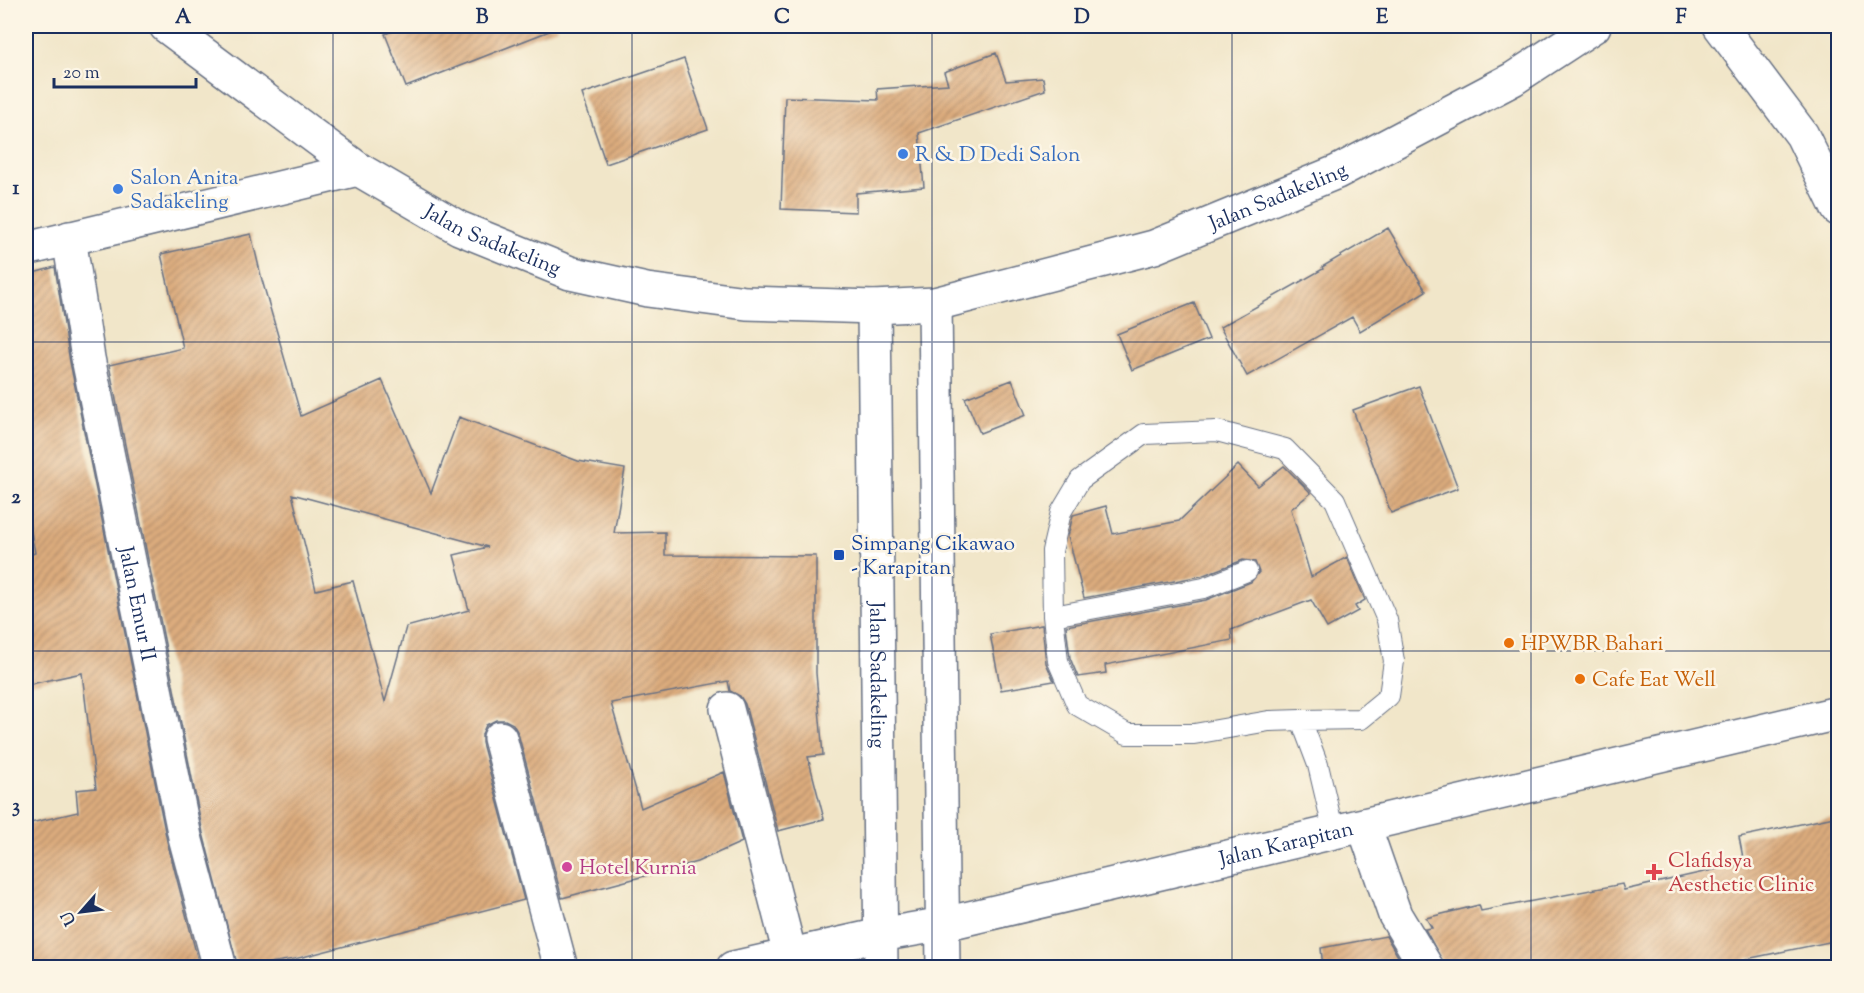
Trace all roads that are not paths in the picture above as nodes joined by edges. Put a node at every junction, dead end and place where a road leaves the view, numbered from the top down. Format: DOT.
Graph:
graph roads {
  1 [pos="166,26"];
  2 [pos="1594,26"];
  3 [pos="1719,26"];
  4 [pos="358,169"];
  5 [pos="1839,209"];
  6 [pos="69,238"];
  7 [pos="26,249"];
  8 [pos="935,304"];
  9 [pos="874,307"];
  10 [pos="1247,571"];
  11 [pos="1053,615"];
  12 [pos="727,709"];
  13 [pos="1839,713"];
  14 [pos="1301,720"];
  15 [pos="500,738"];
  16 [pos="1349,830"];
  17 [pos="944,924"];
  18 [pos="880,935"];
  19 [pos="790,955"];
  20 [pos="220,968"];
  21 [pos="561,968"];
  22 [pos="733,968"];
  23 [pos="881,968"];
  24 [pos="943,968"];
  25 [pos="1427,968"];
  1 -- 4 [label="street, Jalan Sadakeling"];
  2 -- 8 [label="street, Jalan Sadakeling"];
  3 -- 5 [label="street"];
  4 -- 6 [label="street"];
  4 -- 9 [label="street, Jalan Sadakeling"];
  6 -- 7 [label="street"];
  6 -- 20 [label="street, Jalan Emur II"];
  8 -- 9 [label="street, Jalan Sadakeling"];
  8 -- 17 [label="street"];
  9 -- 18 [label="street, Jalan Sadakeling"];
  10 -- 11 [label="lane"];
  11 -- 14 [label="lane"];
  11 -- 14 [label="lane"];
  12 -- 19 [label="street"];
  13 -- 16 [label="street, Jalan Karapitan"];
  14 -- 16 [label="lane"];
  15 -- 21 [label="street"];
  16 -- 17 [label="street, Jalan Karapitan"];
  16 -- 25 [label="street"];
  17 -- 18 [label="street, Jalan Karapitan"];
  17 -- 24 [label="street"];
  18 -- 19 [label="street, Jalan Karapitan"];
  18 -- 23 [label="street, Jalan Sadakeling"];
  19 -- 22 [label="street, Jalan Karapitan"];
}
